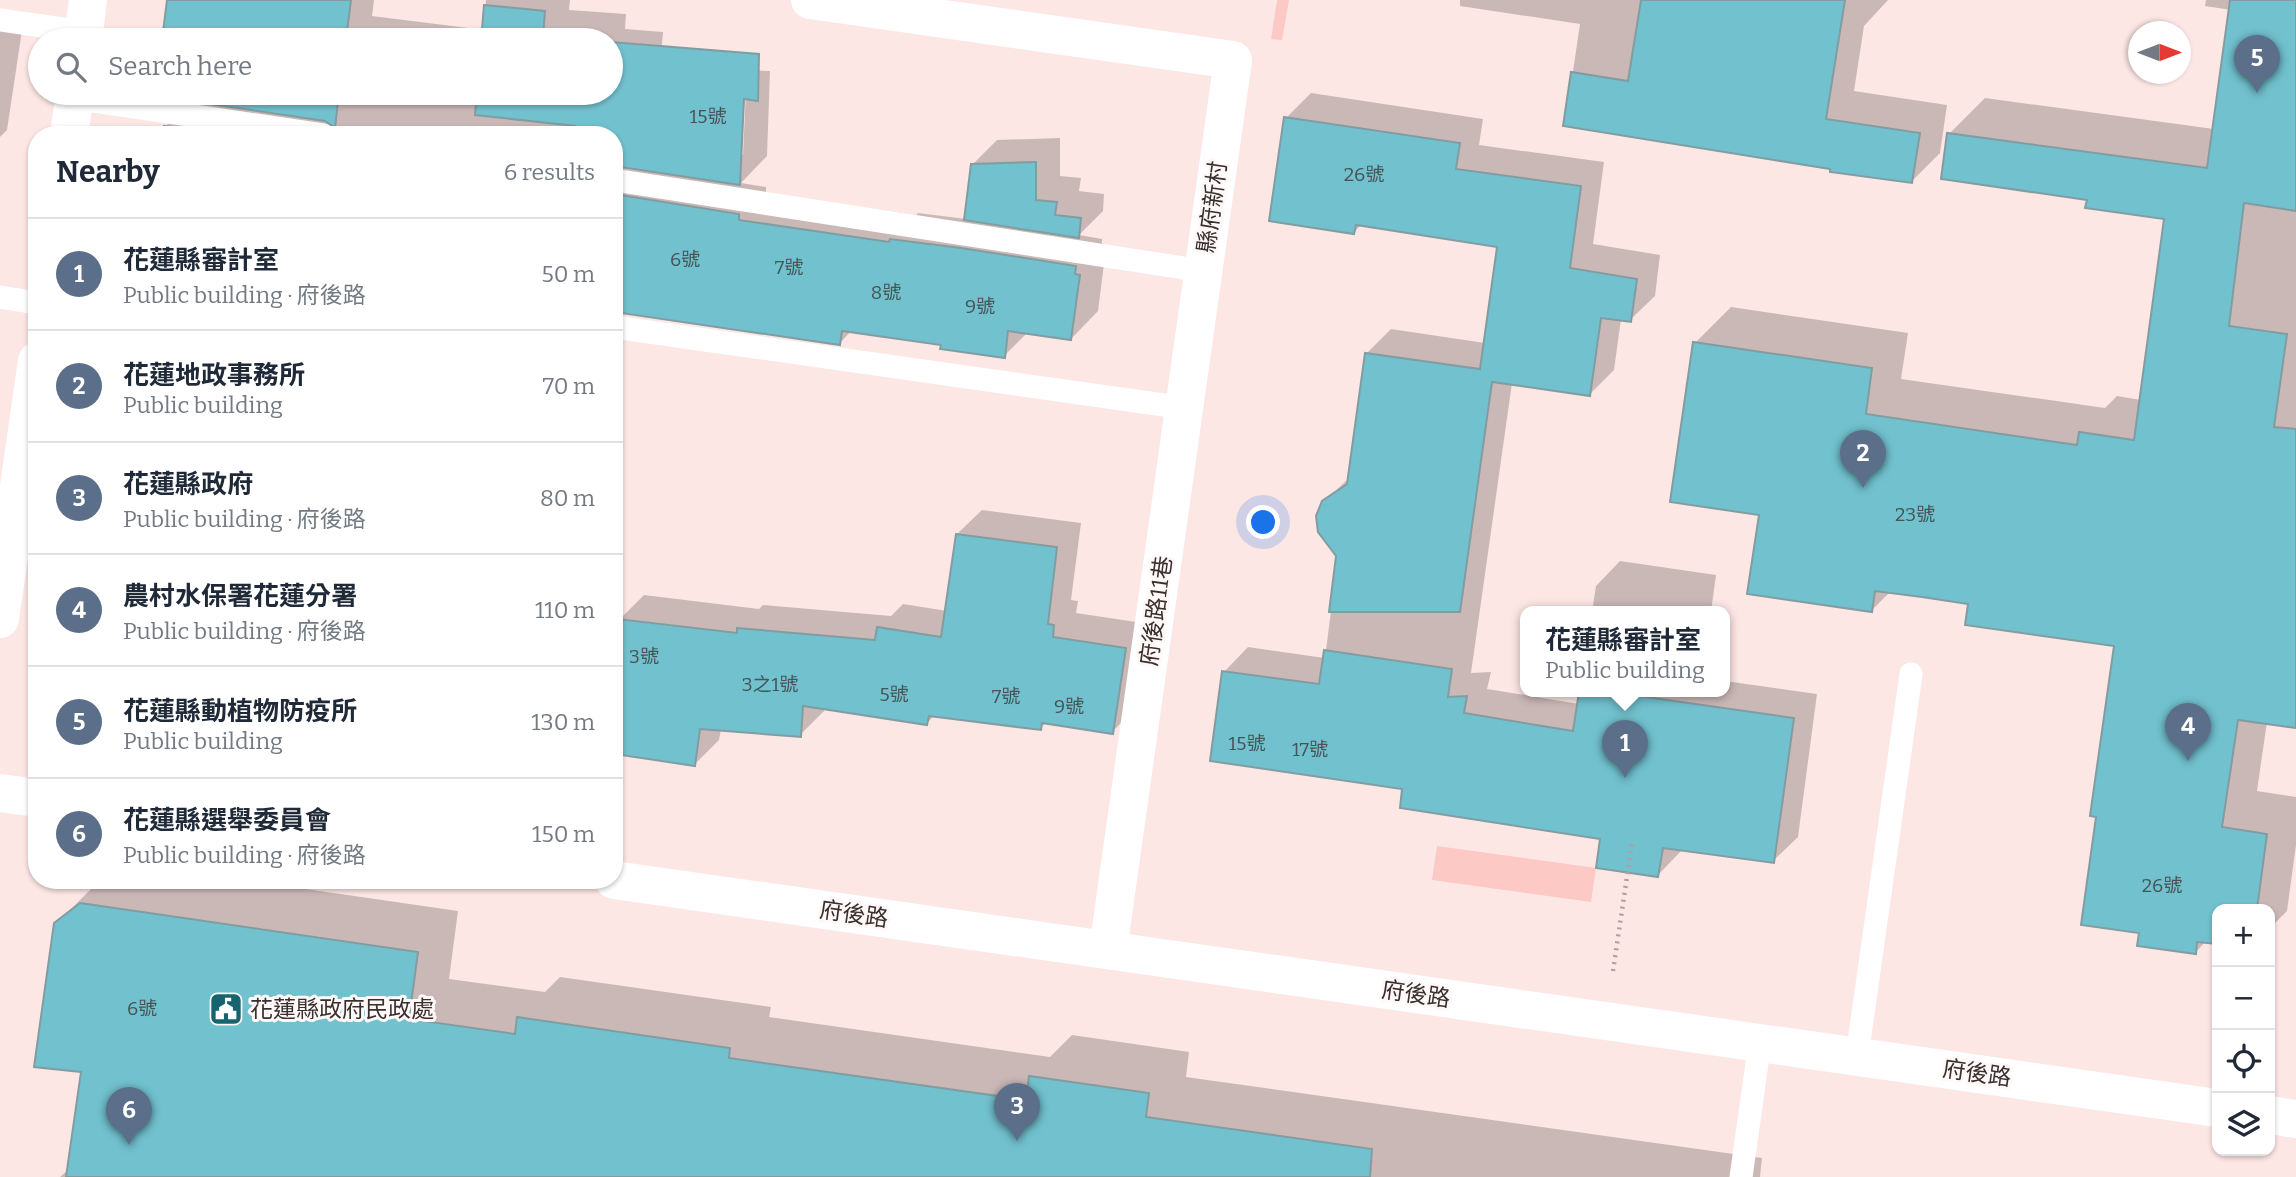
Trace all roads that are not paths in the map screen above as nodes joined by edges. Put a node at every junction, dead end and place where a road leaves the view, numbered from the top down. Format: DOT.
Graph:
graph roads {
  1 [pos="810,0"];
  2 [pos="0,20"];
  3 [pos="85,24"];
  4 [pos="74,105"];
  5 [pos="137,105"];
  6 [pos="70,126"];
  7 [pos="267,126"];
  8 [pos="623,181"];
  9 [pos="1203,271"];
  10 [pos="0,298"];
  11 [pos="28,302"];
  12 [pos="623,328"];
  13 [pos="1185,408"];
  14 [pos="28,424"];
  15 [pos="0,619"];
  16 [pos="1911,674"];
  17 [pos="0,793"];
  18 [pos="28,797"];
  19 [pos="623,881"];
  20 [pos="1108,950"];
  21 [pos="1760,1042"];
  22 [pos="1857,1056"];
  23 [pos="2212,1107"];
  24 [pos="2275,1116"];
  25 [pos="2296,1119"];
  26 [pos="1741,1177"];
  1 -- 9 [label="street, 縣府新村"];
  2 -- 3 [label="lane"];
  4 -- 6 [label="street"];
  5 -- 7 [label="lane"];
  8 -- 9 [label="lane, 縣府新村"];
  9 -- 13 [label="street, 府後路11巷"];
  10 -- 11 [label="lane"];
  12 -- 13 [label="lane"];
  13 -- 20 [label="street, 府後路11巷"];
  14 -- 15 [label="street"];
  16 -- 22 [label="lane"];
  17 -- 18 [label="street"];
  19 -- 20 [label="street, 府後路"];
  20 -- 21 [label="street, 府後路"];
  21 -- 22 [label="street, 府後路"];
  21 -- 26 [label="lane"];
  22 -- 23 [label="street, 府後路"];
  24 -- 25 [label="street"];
}
